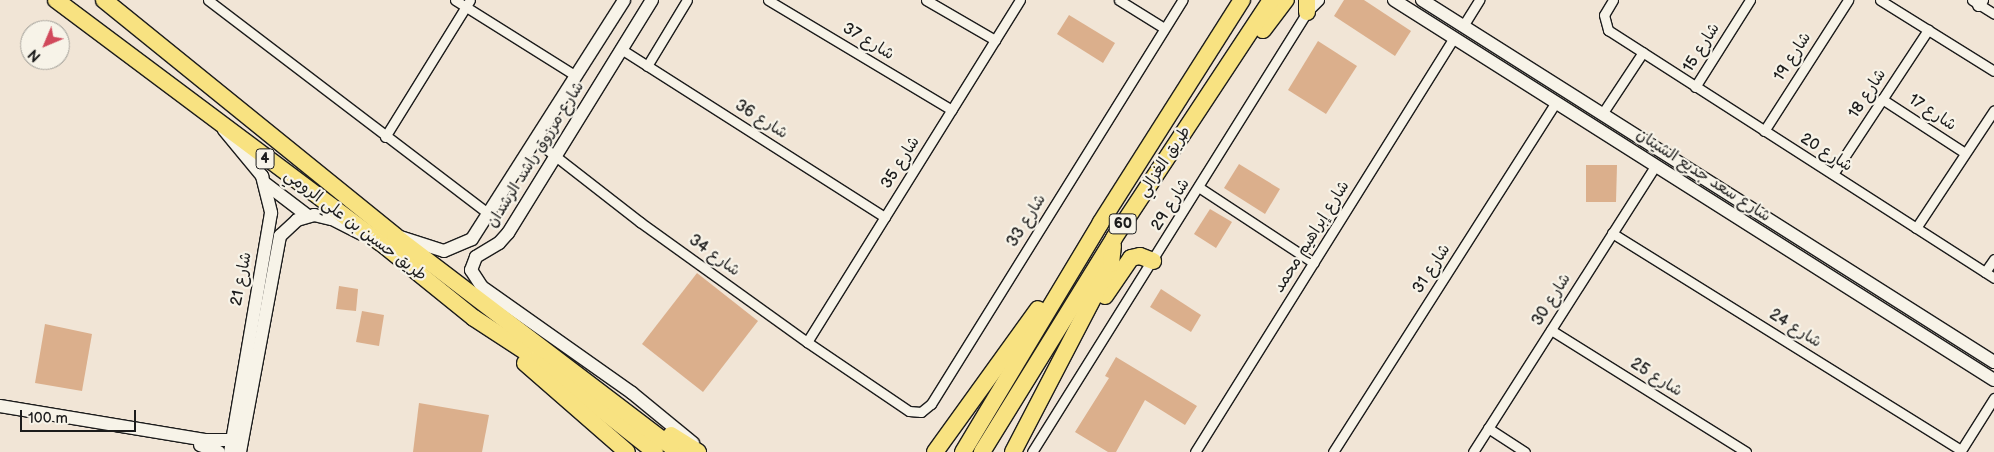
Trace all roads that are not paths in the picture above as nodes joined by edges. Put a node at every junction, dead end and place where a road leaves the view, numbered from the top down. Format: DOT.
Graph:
graph roads {
  1 [pos="56,0"];
  2 [pos="104,0"];
  3 [pos="208,0"];
  4 [pos="456,0"];
  5 [pos="624,0"];
  6 [pos="652,0"];
  7 [pos="687,0"];
  8 [pos="768,0"];
  9 [pos="926,0"];
  10 [pos="1020,0"];
  11 [pos="1119,0"];
  12 [pos="1182,0"];
  13 [pos="1237,0"];
  14 [pos="1242,0"];
  15 [pos="1271,0"];
  16 [pos="1286,0"];
  17 [pos="1294,0"];
  18 [pos="1319,0"];
  19 [pos="1394,0"];
  20 [pos="1421,0"];
  21 [pos="1479,0"];
  22 [pos="1613,0"];
  23 [pos="1750,0"];
  24 [pos="1848,0"];
  25 [pos="1880,0"];
  26 [pos="1978,2"];
  27 [pos="468,3"];
  28 [pos="1307,6"];
  29 [pos="1409,10"];
  30 [pos="1994,14"];
  31 [pos="1448,16"];
  32 [pos="1272,18"];
  33 [pos="1463,26"];
  34 [pos="1164,28"];
  35 [pos="1224,28"];
  36 [pos="1439,28"];
  37 [pos="1928,30"];
  38 [pos="1454,38"];
  39 [pos="995,40"];
  40 [pos="621,49"];
  41 [pos="1643,52"];
  42 [pos="647,66"];
  43 [pos="1994,71"];
  44 [pos="576,76"];
  45 [pos="1223,76"];
  46 [pos="1695,87"];
  47 [pos="1882,99"];
  48 [pos="1556,102"];
  49 [pos="952,110"];
  50 [pos="1994,110"];
  51 [pos="1602,114"];
  52 [pos="222,128"];
  53 [pos="1764,131"];
  54 [pos="386,136"];
  55 [pos="536,141"];
  56 [pos="1965,153"];
  57 [pos="556,155"];
  58 [pos="1656,165"];
  59 [pos="1833,174"];
  60 [pos="510,183"];
  61 [pos="266,184"];
  62 [pos="1200,188"];
  63 [pos="530,197"];
  64 [pos="490,215"];
  65 [pos="308,216"];
  66 [pos="885,217"];
  67 [pos="1101,222"];
  68 [pos="1916,228"];
  69 [pos="480,230"];
  70 [pos="1612,233"];
  71 [pos="395,236"];
  72 [pos="1114,238"];
  73 [pos="380,242"];
  74 [pos="489,248"];
  75 [pos="269,251"];
  76 [pos="1822,255"];
  77 [pos="1994,259"];
  78 [pos="1153,261"];
  79 [pos="1314,262"];
  80 [pos="1814,267"];
  81 [pos="1843,269"];
  82 [pos="1985,272"];
  83 [pos="1994,278"];
  84 [pos="1835,282"];
  85 [pos="474,318"];
  86 [pos="1551,330"];
  87 [pos="808,342"];
  88 [pos="1069,346"];
  89 [pos="1994,362"];
  90 [pos="583,379"];
  91 [pos="1994,380"];
  92 [pos="878,391"];
  93 [pos="1994,398"];
  94 [pos="0,406"];
  95 [pos="0,411"];
  96 [pos="1488,428"];
  97 [pos="236,446"];
  98 [pos="937,448"];
  99 [pos="1960,451"];
  100 [pos="219,452"];
  101 [pos="627,452"];
  102 [pos="655,452"];
  103 [pos="679,452"];
  104 [pos="698,452"];
  105 [pos="702,452"];
  106 [pos="963,452"];
  107 [pos="982,452"];
  108 [pos="1012,452"];
  109 [pos="1032,452"];
  110 [pos="1195,452"];
  111 [pos="1333,452"];
  112 [pos="1473,452"];
  113 [pos="1525,452"];
  114 [pos="1746,452"];
  1 -- 52 [label="highway, طريق حسين بن علي الرومي / 4"];
  2 -- 71 [label="highway, طريق حسين بن علي الرومي / 4"];
  3 -- 54 [label="street"];
  4 -- 27 [label="street"];
  5 -- 44 [label="street, شارع مرزوق راشد الرشدان"];
  6 -- 40 [label="street, شارع مرزوق راشد الرشدان"];
  7 -- 42 [label="street"];
  8 -- 49 [label="street, شارع 37"];
  9 -- 39 [label="street"];
  10 -- 39 [label="street, شارع 35"];
  11 -- 34 [label="street"];
  12 -- 34 [label="street, شارع 33"];
  13 -- 35 [label="highway"];
  14 -- 35 [label="highway, طريق الغزالي / 60"];
  15 -- 45 [label="highway, طريق الغزالي / 60"];
  16 -- 32 [label="highway"];
  17 -- 32 [label="highway"];
  18 -- 28 [label="street, شارع 29"];
  19 -- 29 [label="street, شارع سعد جديع الشيتان"];
  20 -- 29 [label="street"];
  20 -- 31 [label="street, شارع سعد جديع الشيتان"];
  21 -- 33 [label="street"];
  22 -- 41 [label="street, شارع 20"];
  23 -- 46 [label="street, شارع 15"];
  24 -- 53 [label="street, شارع 19"];
  25 -- 37 [label="street"];
  26 -- 30 [label="street"];
  27 -- 44 [label="street"];
  27 -- 54 [label="street"];
  28 -- 62 [label="street, شارع 29"];
  29 -- 36 [label="street, شارع سعد جديع الشيتان"];
  31 -- 33 [label="street, شارع سعد جديع الشيتان"];
  31 -- 36 [label="street"];
  32 -- 45 [label="highway"];
  33 -- 51 [label="street, شارع سعد جديع الشيتان"];
  34 -- 92 [label="street, شارع 33"];
  35 -- 67 [label="highway, طريق الغزالي / 60"];
  36 -- 38 [label="street, شارع سعد جديع الشيتان"];
  37 -- 43 [label="street"];
  37 -- 47 [label="street, شارع 18"];
  38 -- 48 [label="street, شارع سعد جديع الشيتان"];
  38 -- 79 [label="street, شارع إبراهيم محمد"];
  39 -- 49 [label="street, شارع 35"];
  40 -- 42 [label="street, شارع 36"];
  40 -- 57 [label="street, شارع مرزوق راشد الرشدان"];
  41 -- 46 [label="street, شارع 20"];
  41 -- 51 [label="street"];
  42 -- 66 [label="street, شارع 36"];
  44 -- 55 [label="street, شارع مرزوق راشد الرشدان"];
  45 -- 72 [label="highway, طريق الغزالي / 60"];
  46 -- 53 [label="street, شارع 20"];
  47 -- 56 [label="street, شارع 17"];
  47 -- 59 [label="street, شارع 18"];
  48 -- 58 [label="street, شارع سعد جديع الشيتان"];
  48 -- 111 [label="street, شارع 31"];
  49 -- 66 [label="street, شارع 35"];
  50 -- 56 [label="street, شارع 17"];
  51 -- 76 [label="street, شارع سعد جديع الشيتان"];
  52 -- 61 [label="street, شارع 21"];
  52 -- 73 [label="highway, طريق حسين بن علي الرومي / 4"];
  53 -- 59 [label="street, شارع 20"];
  54 -- 64 [label="street"];
  55 -- 57 [label="street, شارع 34"];
  55 -- 60 [label="street, شارع مرزوق راشد الرشدان"];
  56 -- 68 [label="street, شارع 17"];
  57 -- 63 [label="street, شارع مرزوق راشد الرشدان"];
  57 -- 87 [label="street, شارع 34"];
  58 -- 70 [label="street, شارع 30"];
  58 -- 80 [label="street, شارع سعد جديع الشيتان"];
  59 -- 68 [label="street, شارع 20"];
  60 -- 63 [label="street"];
  60 -- 64 [label="street, شارع مرزوق راشد الرشدان"];
  61 -- 65 [label="street"];
  61 -- 75 [label="street, شارع 21"];
  62 -- 78 [label="street, شارع 29"];
  62 -- 79 [label="street"];
  63 -- 74 [label="street, شارع مرزوق راشد الرشدان"];
  64 -- 69 [label="street, شارع مرزوق راشد الرشدان"];
  65 -- 73 [label="street"];
  65 -- 75 [label="street, شارع 21"];
  66 -- 87 [label="street, شارع 35"];
  67 -- 98 [label="highway"];
  67 -- 106 [label="highway, طريق الغزالي / 60"];
  68 -- 82 [label="street, شارع 20"];
  69 -- 71 [label="street, شارع مرزوق راشد الرشدان"];
  69 -- 74 [label="street"];
  70 -- 86 [label="street, شارع 30"];
  70 -- 99 [label="street, شارع 24"];
  71 -- 90 [label="highway, طريق حسين بن علي الرومي / 4"];
  72 -- 88 [label="highway"];
  72 -- 107 [label="highway, طريق الغزالي / 60"];
  73 -- 85 [label="highway, طريق حسين بن علي الرومي / 4"];
  74 -- 105 [label="street, شارع مرزوق راشد الرشدان"];
  75 -- 97 [label="street, شارع 21"];
  76 -- 80 [label="street"];
  76 -- 81 [label="street, شارع سعد جديع الشيتان"];
  77 -- 82 [label="street"];
  78 -- 88 [label="highway"];
  78 -- 109 [label="street, شارع 29"];
  79 -- 110 [label="street, شارع إبراهيم محمد"];
  80 -- 84 [label="street, شارع سعد جديع الشيتان"];
  81 -- 84 [label="street"];
  81 -- 89 [label="street, شارع سعد جديع الشيتان"];
  82 -- 83 [label="street, شارع 20"];
  84 -- 91 [label="street, شارع سعد جديع الشيتان"];
  85 -- 101 [label="highway"];
  85 -- 102 [label="highway, طريق حسين بن علي الرومي / 4"];
  86 -- 96 [label="street, شارع 30"];
  86 -- 114 [label="street, شارع 25"];
  87 -- 92 [label="street, شارع 34"];
  88 -- 108 [label="highway"];
  90 -- 103 [label="highway, طريق حسين بن علي الرومي / 4"];
  90 -- 104 [label="highway"];
  93 -- 99 [label="street"];
  94 -- 97 [label="street"];
  95 -- 100 [label="street"];
  96 -- 112 [label="street, شارع 30"];
  96 -- 113 [label="street"];
}
